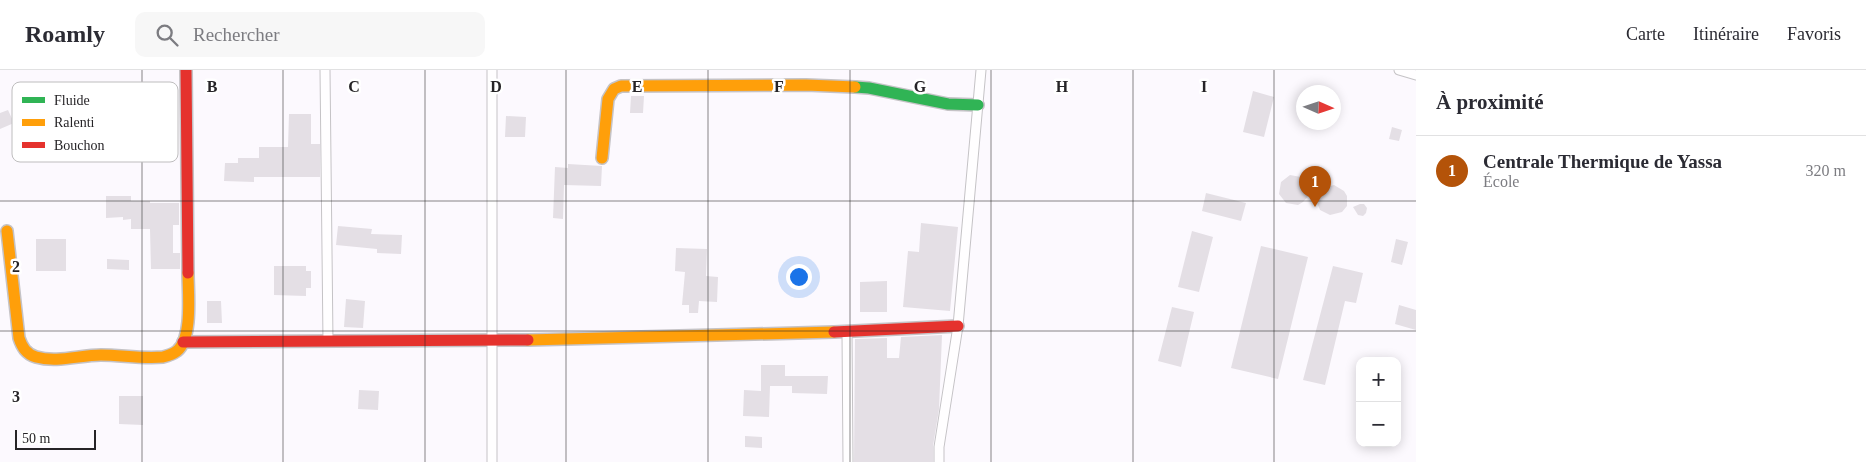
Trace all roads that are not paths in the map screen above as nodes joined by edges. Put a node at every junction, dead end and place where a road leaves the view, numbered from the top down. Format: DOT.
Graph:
graph roads {
  1 [pos="186,70"];
  2 [pos="325,70"];
  3 [pos="492,70"];
  4 [pos="981,70"];
  5 [pos="1399,70"];
  6 [pos="1416,75"];
  7 [pos="978,105"];
  8 [pos="602,158"];
  9 [pos="7,231"];
  10 [pos="958,326"];
  11 [pos="847,333"];
  12 [pos="492,340"];
  13 [pos="328,341"];
  14 [pos="183,342"];
  15 [pos="492,462"];
  16 [pos="848,462"];
  17 [pos="939,462"];
  1 -- 14 [label="street"];
  2 -- 13 [label="street"];
  3 -- 12 [label="street"];
  4 -- 7 [label="street"];
  5 -- 6 [label="street"];
  7 -- 8 [label="street"];
  7 -- 10 [label="street"];
  9 -- 14 [label="street"];
  10 -- 11 [label="street"];
  10 -- 17 [label="street"];
  11 -- 12 [label="street"];
  11 -- 16 [label="street"];
  12 -- 13 [label="street"];
  12 -- 15 [label="street"];
  13 -- 14 [label="street"];
}
